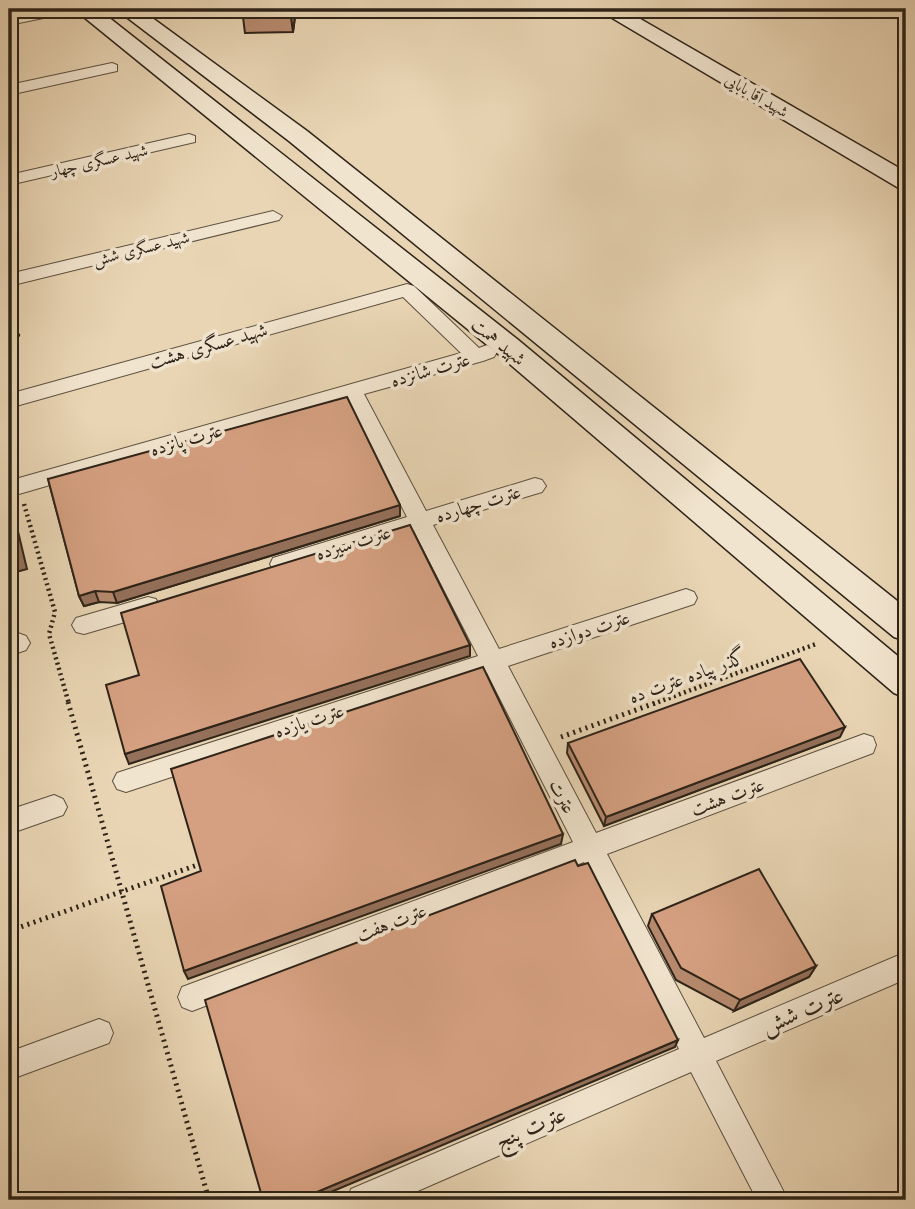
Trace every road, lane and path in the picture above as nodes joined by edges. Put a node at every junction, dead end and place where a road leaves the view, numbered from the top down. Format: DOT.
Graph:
graph roads {
  1 [pos="68,9"];
  2 [pos="85,9"];
  3 [pos="127,9"];
  4 [pos="608,9"];
  5 [pos="9,21"];
  6 [pos="112,68"];
  7 [pos="9,90"];
  8 [pos="298,136"];
  9 [pos="189,139"];
  10 [pos="264,150"];
  11 [pos="9,180"];
  12 [pos="906,181"];
  13 [pos="273,216"];
  14 [pos="9,280"];
  15 [pos="9,302"];
  16 [pos="9,343"];
  17 [pos="507,346"];
  18 [pos="476,356"];
  19 [pos="354,392"];
  20 [pos="9,401"];
  21 [pos="9,449"];
  22 [pos="19,486"];
  23 [pos="535,486"];
  24 [pos="421,521"];
  25 [pos="817,554"];
  26 [pos="265,569"];
  27 [pos="784,579"];
  28 [pos="175,597"];
  29 [pos="686,597"];
  30 [pos="84,625"];
  31 [pos="906,626"];
  32 [pos="847,632"];
  33 [pos="493,660"];
  34 [pos="906,682"];
  35 [pos="864,745"];
  36 [pos="537,746"];
  37 [pos="126,781"];
  38 [pos="54,807"];
  39 [pos="9,821"];
  40 [pos="590,847"];
  41 [pos="213,859"];
  42 [pos="122,891"];
  43 [pos="9,931"];
  44 [pos="906,965"];
  45 [pos="192,997"];
  46 [pos="99,1033"];
  47 [pos="698,1055"];
  48 [pos="9,1066"];
  49 [pos="209,1200"];
  50 [pos="362,1200"];
  51 [pos="773,1200"];
  1 -- 5 [label="street"];
  2 -- 10 [label="street, شهید همت"];
  3 -- 8 [label="street, شهید همت"];
  4 -- 12 [label="street, شهید آقا بابایی"];
  6 -- 7 [label="street"];
  8 -- 10 [label="street"];
  8 -- 25 [label="street, شهید همت"];
  9 -- 11 [label="street, شهید عسگری چهار"];
  10 -- 17 [label="street, شهید همت"];
  13 -- 14 [label="street, شهید عسگری شش"];
  15 -- 16 [label="path"];
  17 -- 18 [label="street, عترت شانزده"];
  17 -- 27 [label="street, شهید همت"];
  18 -- 19 [label="street, عترت شانزده"];
  18 -- 20 [label="street, شهید عسگری هشت"];
  19 -- 22 [label="street, عترت پانزده"];
  19 -- 24 [label="street, عترت"];
  21 -- 22 [label="path"];
  22 -- 42 [label="path"];
  23 -- 24 [label="street, عترت چهارده"];
  24 -- 26 [label="street, عترت سیزده"];
  24 -- 33 [label="street, عترت"];
  25 -- 27 [label="street"];
  25 -- 31 [label="street, شهید همت"];
  27 -- 32 [label="street, شهید همت"];
  28 -- 30 [label="street"];
  29 -- 33 [label="street, عترت دوازده"];
  32 -- 34 [label="street, شهید همت"];
  32 -- 36 [label="path, گذر پیاده عترت ده"];
  33 -- 36 [label="street, عترت"];
  33 -- 37 [label="street, عترت یازده"];
  35 -- 40 [label="street, عترت هشت"];
  36 -- 40 [label="street, عترت"];
  38 -- 39 [label="street"];
  40 -- 45 [label="street, عترت هفت"];
  40 -- 47 [label="street, عترت"];
  41 -- 42 [label="path"];
  42 -- 43 [label="path"];
  42 -- 49 [label="path"];
  44 -- 47 [label="street, عترت شش"];
  46 -- 48 [label="street"];
  47 -- 50 [label="street, عترت پنج"];
  47 -- 51 [label="street, عترت"];
}
